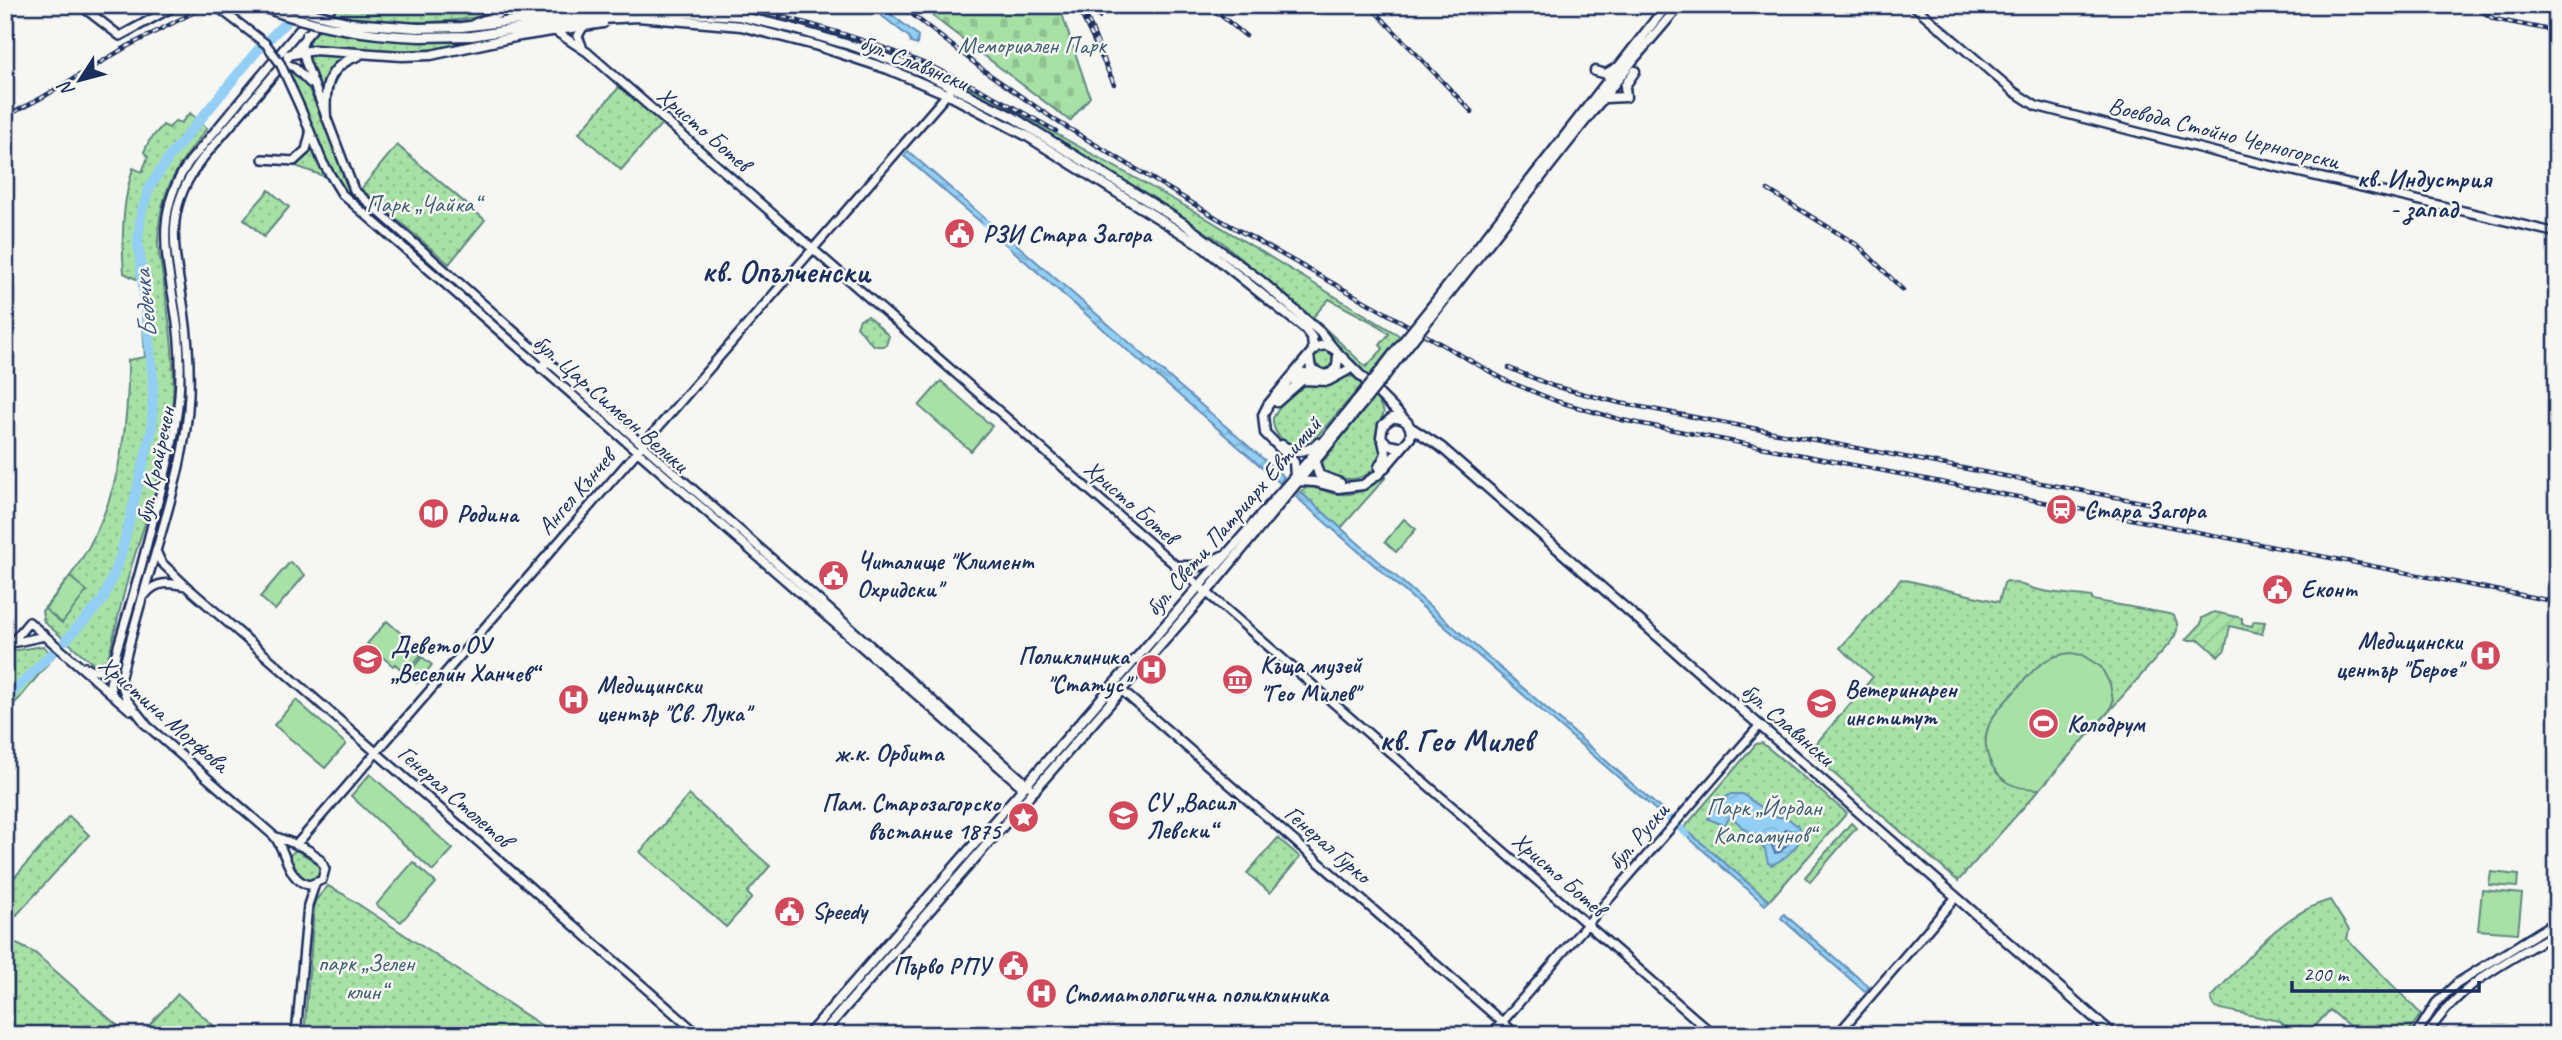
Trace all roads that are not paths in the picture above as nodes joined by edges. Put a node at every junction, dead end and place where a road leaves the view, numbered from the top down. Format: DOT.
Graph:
graph roads {
  1 [pos="80,5"];
  2 [pos="177,5"];
  3 [pos="215,5"];
  4 [pos="258,5"];
  5 [pos="281,5"];
  6 [pos="320,5"];
  7 [pos="332,5"];
  8 [pos="508,5"];
  9 [pos="691,5"];
  10 [pos="1667,5"];
  11 [pos="1680,5"];
  12 [pos="1913,5"];
  13 [pos="739,16"];
  14 [pos="638,17"];
  15 [pos="462,27"];
  16 [pos="583,27"];
  17 [pos="555,31"];
  18 [pos="419,33"];
  19 [pos="306,34"];
  20 [pos="303,52"];
  21 [pos="587,52"];
  22 [pos="363,54"];
  23 [pos="285,59"];
  24 [pos="1623,61"];
  25 [pos="270,64"];
  26 [pos="1635,71"];
  27 [pos="954,87"];
  28 [pos="947,94"];
  29 [pos="318,95"];
  30 [pos="1602,96"];
  31 [pos="326,117"];
  32 [pos="310,130"];
  33 [pos="263,159"];
  34 [pos="2557,233"];
  35 [pos="813,249"];
  36 [pos="1335,351"];
  37 [pos="1311,353"];
  38 [pos="545,365"];
  39 [pos="1348,370"];
  40 [pos="1331,373"];
  41 [pos="1357,373"];
  42 [pos="1319,374"];
  43 [pos="1364,396"];
  44 [pos="1385,398"];
  45 [pos="1275,404"];
  46 [pos="1388,420"];
  47 [pos="1409,425"];
  48 [pos="1333,430"];
  49 [pos="1383,441"];
  50 [pos="1436,443"];
  51 [pos="1404,445"];
  52 [pos="640,448"];
  53 [pos="1315,462"];
  54 [pos="1293,483"];
  55 [pos="147,544"];
  56 [pos="156,550"];
  57 [pos="1227,553"];
  58 [pos="1176,566"];
  59 [pos="166,567"];
  60 [pos="151,568"];
  61 [pos="162,583"];
  62 [pos="186,586"];
  63 [pos="1199,586"];
  64 [pos="1206,593"];
  65 [pos="133,594"];
  66 [pos="143,597"];
  67 [pos="47,638"];
  68 [pos="12,642"];
  69 [pos="5,651"];
  70 [pos="116,653"];
  71 [pos="77,664"];
  72 [pos="121,677"];
  73 [pos="99,683"];
  74 [pos="1113,683"];
  75 [pos="110,684"];
  76 [pos="1122,691"];
  77 [pos="112,694"];
  78 [pos="146,724"];
  79 [pos="1760,725"];
  80 [pos="376,752"];
  81 [pos="1025,785"];
  82 [pos="1033,793"];
  83 [pos="309,828"];
  84 [pos="274,836"];
  85 [pos="295,845"];
  86 [pos="309,851"];
  87 [pos="286,855"];
  88 [pos="300,882"];
  89 [pos="315,884"];
  90 [pos="1956,897"];
  91 [pos="308,905"];
  92 [pos="2557,920"];
  93 [pos="1587,924"];
  94 [pos="2557,932"];
  95 [pos="1502,1022"];
  96 [pos="296,1035"];
  97 [pos="699,1035"];
  98 [pos="808,1035"];
  99 [pos="821,1035"];
  100 [pos="1491,1035"];
  101 [pos="1517,1035"];
  102 [pos="1714,1035"];
  103 [pos="1837,1035"];
  104 [pos="2114,1035"];
  105 [pos="2416,1035"];
  106 [pos="2427,1035"];
  1 -- 2 [label="main road"];
  3 -- 32 [label="main road, бул. Цар Симеон Велики, bridge"];
  4 -- 18 [label="main road, бул. Славянски, bridge"];
  5 -- 18 [label="main road, бул. Славянски, bridge"];
  6 -- 25 [label="main road, бул. Крайречен"];
  7 -- 19 [label="main road, бул. Крайречен"];
  8 -- 15 [label="main road"];
  9 -- 13 [label="main road"];
  10 -- 24 [label="main road, бул. Свети Патриарх Евтимий"];
  11 -- 30 [label="main road, бул. Свети Патриарх Евтимий"];
  12 -- 34 [label="main road, Воевода Стойно Черногорски"];
  13 -- 15 [label="main road, бул. Славянски"];
  13 -- 27 [label="main road, бул. Славянски"];
  14 -- 16 [label="main road"];
  14 -- 18 [label="main road, бул. Славянски"];
  14 -- 28 [label="main road, бул. Славянски"];
  15 -- 18 [label="main road, бул. Славянски"];
  16 -- 17 [label="main road"];
  16 -- 21 [label="main road"];
  17 -- 21 [label="main road, Христо Ботев"];
  17 -- 22 [label="main road"];
  19 -- 20 [label="main road, бул. Цар Симеон Велики"];
  19 -- 23 [label="main road, бул. Крайречен"];
  20 -- 22 [label="main road"];
  20 -- 23 [label="main road"];
  20 -- 29 [label="main road, бул. Цар Симеон Велики"];
  21 -- 35 [label="main road, Христо Ботев"];
  22 -- 31 [label="main road"];
  23 -- 25 [label="main road"];
  23 -- 29 [label="main road"];
  23 -- 56 [label="main road, бул. Крайречен"];
  24 -- 30 [label="main road, бул. Свети Патриарх Евтимий"];
  24 -- 30 [label="main road"];
  25 -- 55 [label="main road, бул. Крайречен"];
  26 -- 30 [label="main road"];
  27 -- 28 [label="main road, Ангел Кънчев"];
  27 -- 36 [label="main road, бул. Славянски"];
  28 -- 35 [label="main road, Ангел Кънчев"];
  28 -- 37 [label="main road, бул. Славянски"];
  29 -- 31 [label="main road, бул. Цар Симеон Велики"];
  30 -- 43 [label="main road, бул. Свети Патриарх Евтимий, bridge"];
  31 -- 38 [label="main road, бул. Цар Симеон Велики"];
  32 -- 33 [label="main road"];
  32 -- 38 [label="main road, бул. Цар Симеон Велики"];
  35 -- 52 [label="main road, Ангел Кънчев"];
  35 -- 58 [label="main road, Христо Ботев"];
  36 -- 37 [label="main road"];
  36 -- 40 [label="main road"];
  36 -- 41 [label="main road, бул. Славянски"];
  37 -- 42 [label="main road"];
  37 -- 54 [label="main road"];
  38 -- 52 [label="main road, бул. Цар Симеон Велики"];
  39 -- 40 [label="main road, бул. Славянски"];
  39 -- 41 [label="main road, бул. Славянски"];
  39 -- 45 [label="main road"];
  40 -- 42 [label="main road"];
  41 -- 44 [label="main road, бул. Славянски"];
  42 -- 45 [label="main road"];
  43 -- 48 [label="main road, бул. Свети Патриарх Евтимий"];
  43 -- 53 [label="main road, бул. Свети Патриарх Евтимий"];
  44 -- 46 [label="main road"];
  44 -- 47 [label="main road, бул. Славянски"];
  45 -- 48 [label="main road"];
  46 -- 47 [label="main road"];
  46 -- 49 [label="main road"];
  47 -- 50 [label="main road, бул. Славянски"];
  47 -- 51 [label="main road"];
  48 -- 54 [label="main road, бул. Свети Патриарх Евтимий"];
  49 -- 51 [label="main road"];
  49 -- 53 [label="main road"];
  50 -- 51 [label="main road"];
  50 -- 79 [label="main road, бул. Славянски"];
  51 -- 54 [label="main road"];
  52 -- 80 [label="main road, Ангел Кънчев"];
  52 -- 81 [label="main road, бул. Цар Симеон Велики"];
  53 -- 54 [label="main road, бул. Свети Патриарх Евтимий"];
  54 -- 57 [label="main road, бул. Свети Патриарх Евтимий"];
  54 -- 64 [label="main road, бул. Свети Патриарх Евтимий"];
  55 -- 60 [label="main road"];
  55 -- 65 [label="main road, бул. Крайречен"];
  56 -- 59 [label="main road, Генерал Столетов"];
  56 -- 60 [label="main road, бул. Крайречен"];
  57 -- 58 [label="main road"];
  57 -- 63 [label="main road, бул. Свети Патриарх Евтимий"];
  58 -- 63 [label="main road, Христо Ботев"];
  59 -- 60 [label="main road"];
  59 -- 62 [label="main road, Генерал Столетов"];
  60 -- 61 [label="main road"];
  60 -- 65 [label="main road"];
  60 -- 66 [label="main road, бул. Крайречен"];
  61 -- 62 [label="main road"];
  61 -- 66 [label="main road"];
  62 -- 80 [label="main road, Генерал Столетов"];
  63 -- 64 [label="main road, Христо Ботев"];
  63 -- 74 [label="main road, бул. Свети Патриарх Евтимий"];
  64 -- 76 [label="main road, бул. Свети Патриарх Евтимий"];
  64 -- 93 [label="main road, Христо Ботев"];
  65 -- 70 [label="main road, бул. Крайречен"];
  66 -- 72 [label="main road, бул. Крайречен"];
  67 -- 68 [label="main road"];
  67 -- 68 [label="main road, Христина Морфова"];
  67 -- 71 [label="main road, Христина Морфова"];
  68 -- 69 [label="main road"];
  70 -- 71 [label="main road"];
  70 -- 75 [label="main road, бул. Крайречен"];
  71 -- 73 [label="main road, Христина Морфова"];
  72 -- 75 [label="main road"];
  72 -- 78 [label="main road"];
  73 -- 75 [label="main road"];
  73 -- 77 [label="main road, Христина Морфова"];
  74 -- 76 [label="main road, Генерал Гурко"];
  74 -- 81 [label="main road, бул. Свети Патриарх Евтимий"];
  75 -- 77 [label="main road, бул. Крайречен"];
  76 -- 82 [label="main road, бул. Свети Патриарх Евтимий"];
  76 -- 95 [label="main road, Генерал Гурко"];
  77 -- 78 [label="main road, Христина Морфова"];
  78 -- 84 [label="main road, Христина Морфова"];
  79 -- 90 [label="main road, бул. Славянски"];
  79 -- 93 [label="main road, бул. Руски"];
  80 -- 83 [label="main road, Ангел Кънчев"];
  80 -- 97 [label="main road, Генерал Столетов"];
  81 -- 82 [label="main road, бул. Цар Симеон Велики"];
  81 -- 98 [label="main road, бул. Свети Патриарх Евтимий"];
  82 -- 99 [label="main road, бул. Свети Патриарх Евтимий"];
  83 -- 85 [label="main road, Ангел Кънчев"];
  83 -- 86 [label="main road"];
  84 -- 85 [label="main road, Христина Морфова"];
  84 -- 87 [label="main road, Христина Морфова"];
  85 -- 86 [label="main road"];
  85 -- 87 [label="main road"];
  86 -- 89 [label="main road"];
  87 -- 88 [label="main road"];
  88 -- 89 [label="main road"];
  88 -- 91 [label="main road"];
  89 -- 91 [label="main road"];
  90 -- 103 [label="main road"];
  90 -- 104 [label="main road, бул. Славянски"];
  91 -- 96 [label="main road"];
  92 -- 105 [label="main road"];
  93 -- 95 [label="main road, бул. Руски"];
  93 -- 102 [label="main road, Христо Ботев"];
  94 -- 106 [label="main road"];
  95 -- 100 [label="main road, бул. Руски"];
  95 -- 101 [label="main road, Генерал Гурко"];
}
